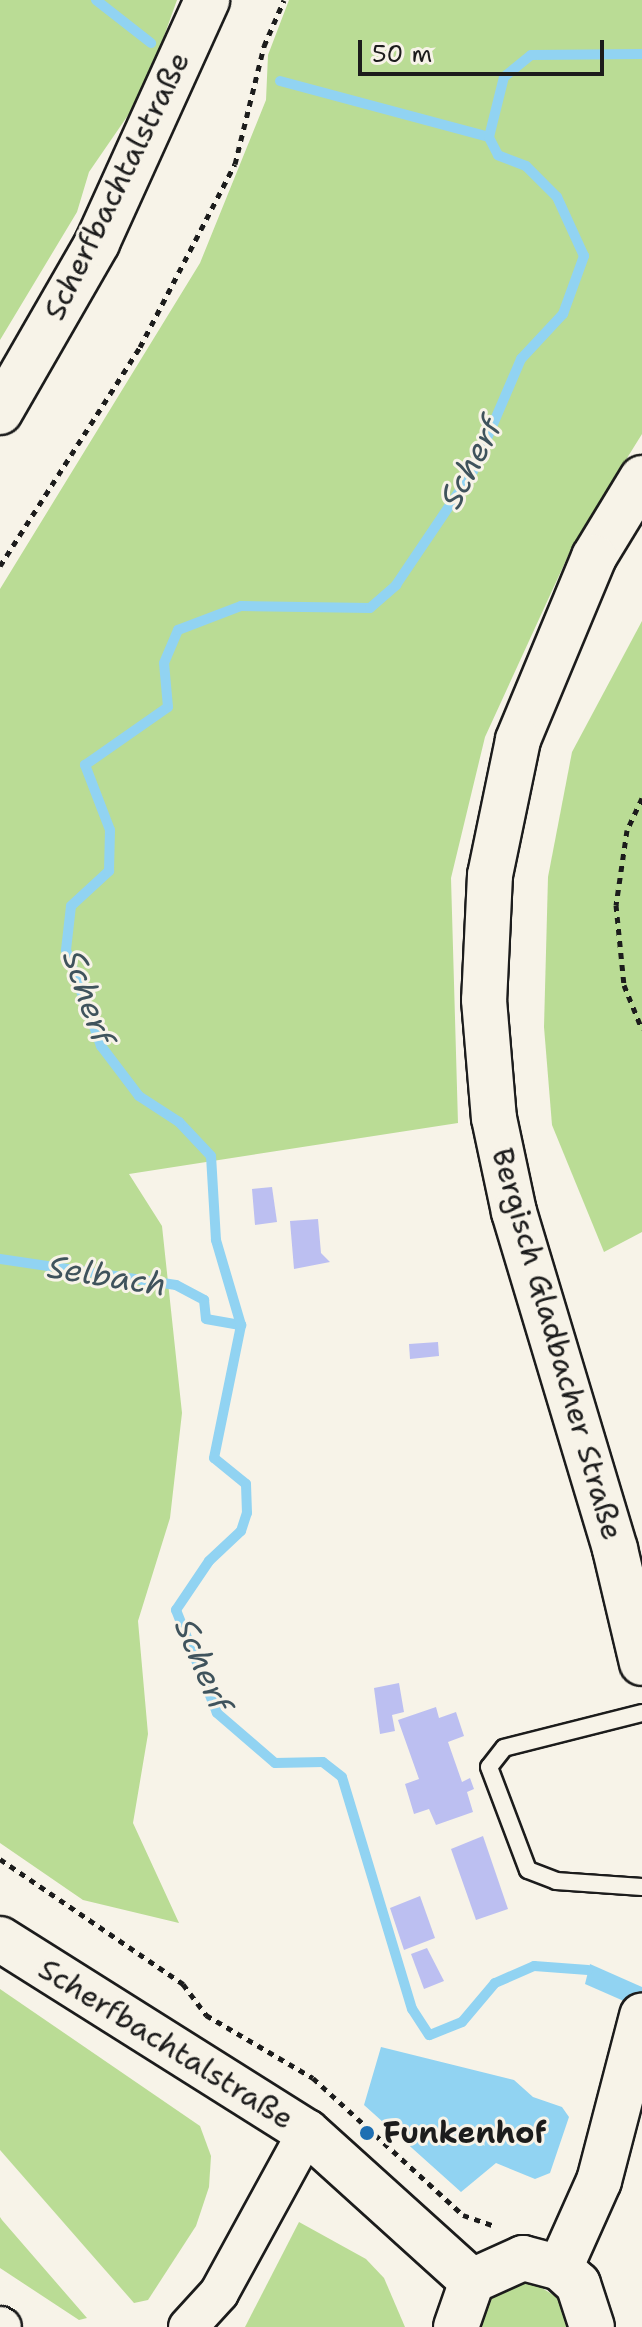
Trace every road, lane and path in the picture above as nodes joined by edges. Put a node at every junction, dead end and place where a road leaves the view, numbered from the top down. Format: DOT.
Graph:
graph roads {
  1 [pos="207,0"];
  2 [pos="284,0"];
  3 [pos="0,412"];
  4 [pos="642,478"];
  5 [pos="0,566"];
  6 [pos="642,798"];
  7 [pos="642,1029"];
  8 [pos="636,1603"];
  9 [pos="642,1663"];
  10 [pos="642,1713"];
  11 [pos="0,1859"];
  12 [pos="642,1887"];
  13 [pos="0,1939"];
  14 [pos="642,2016"];
  15 [pos="307,2132"];
  16 [pos="505,2226"];
  17 [pos="560,2268"];
  18 [pos="472,2281"];
  19 [pos="188,2327"];
  20 [pos="456,2327"];
  21 [pos="592,2327"];
  1 -- 3 [label="main road, Scherfbachtalstraße"];
  2 -- 5 [label="path"];
  4 -- 8 [label="main road, Bergisch Gladbacher Straße"];
  6 -- 7 [label="path"];
  8 -- 9 [label="main road, Bergisch Gladbacher Straße"];
  10 -- 12 [label="lane"];
  11 -- 16 [label="path"];
  13 -- 15 [label="main road, Scherfbachtalstraße"];
  14 -- 17 [label="main road"];
  15 -- 18 [label="main road, Scherfbachtalstraße"];
  15 -- 19 [label="street"];
  17 -- 18 [label="main road"];
  17 -- 21 [label="main road"];
  18 -- 20 [label="main road"];
}
